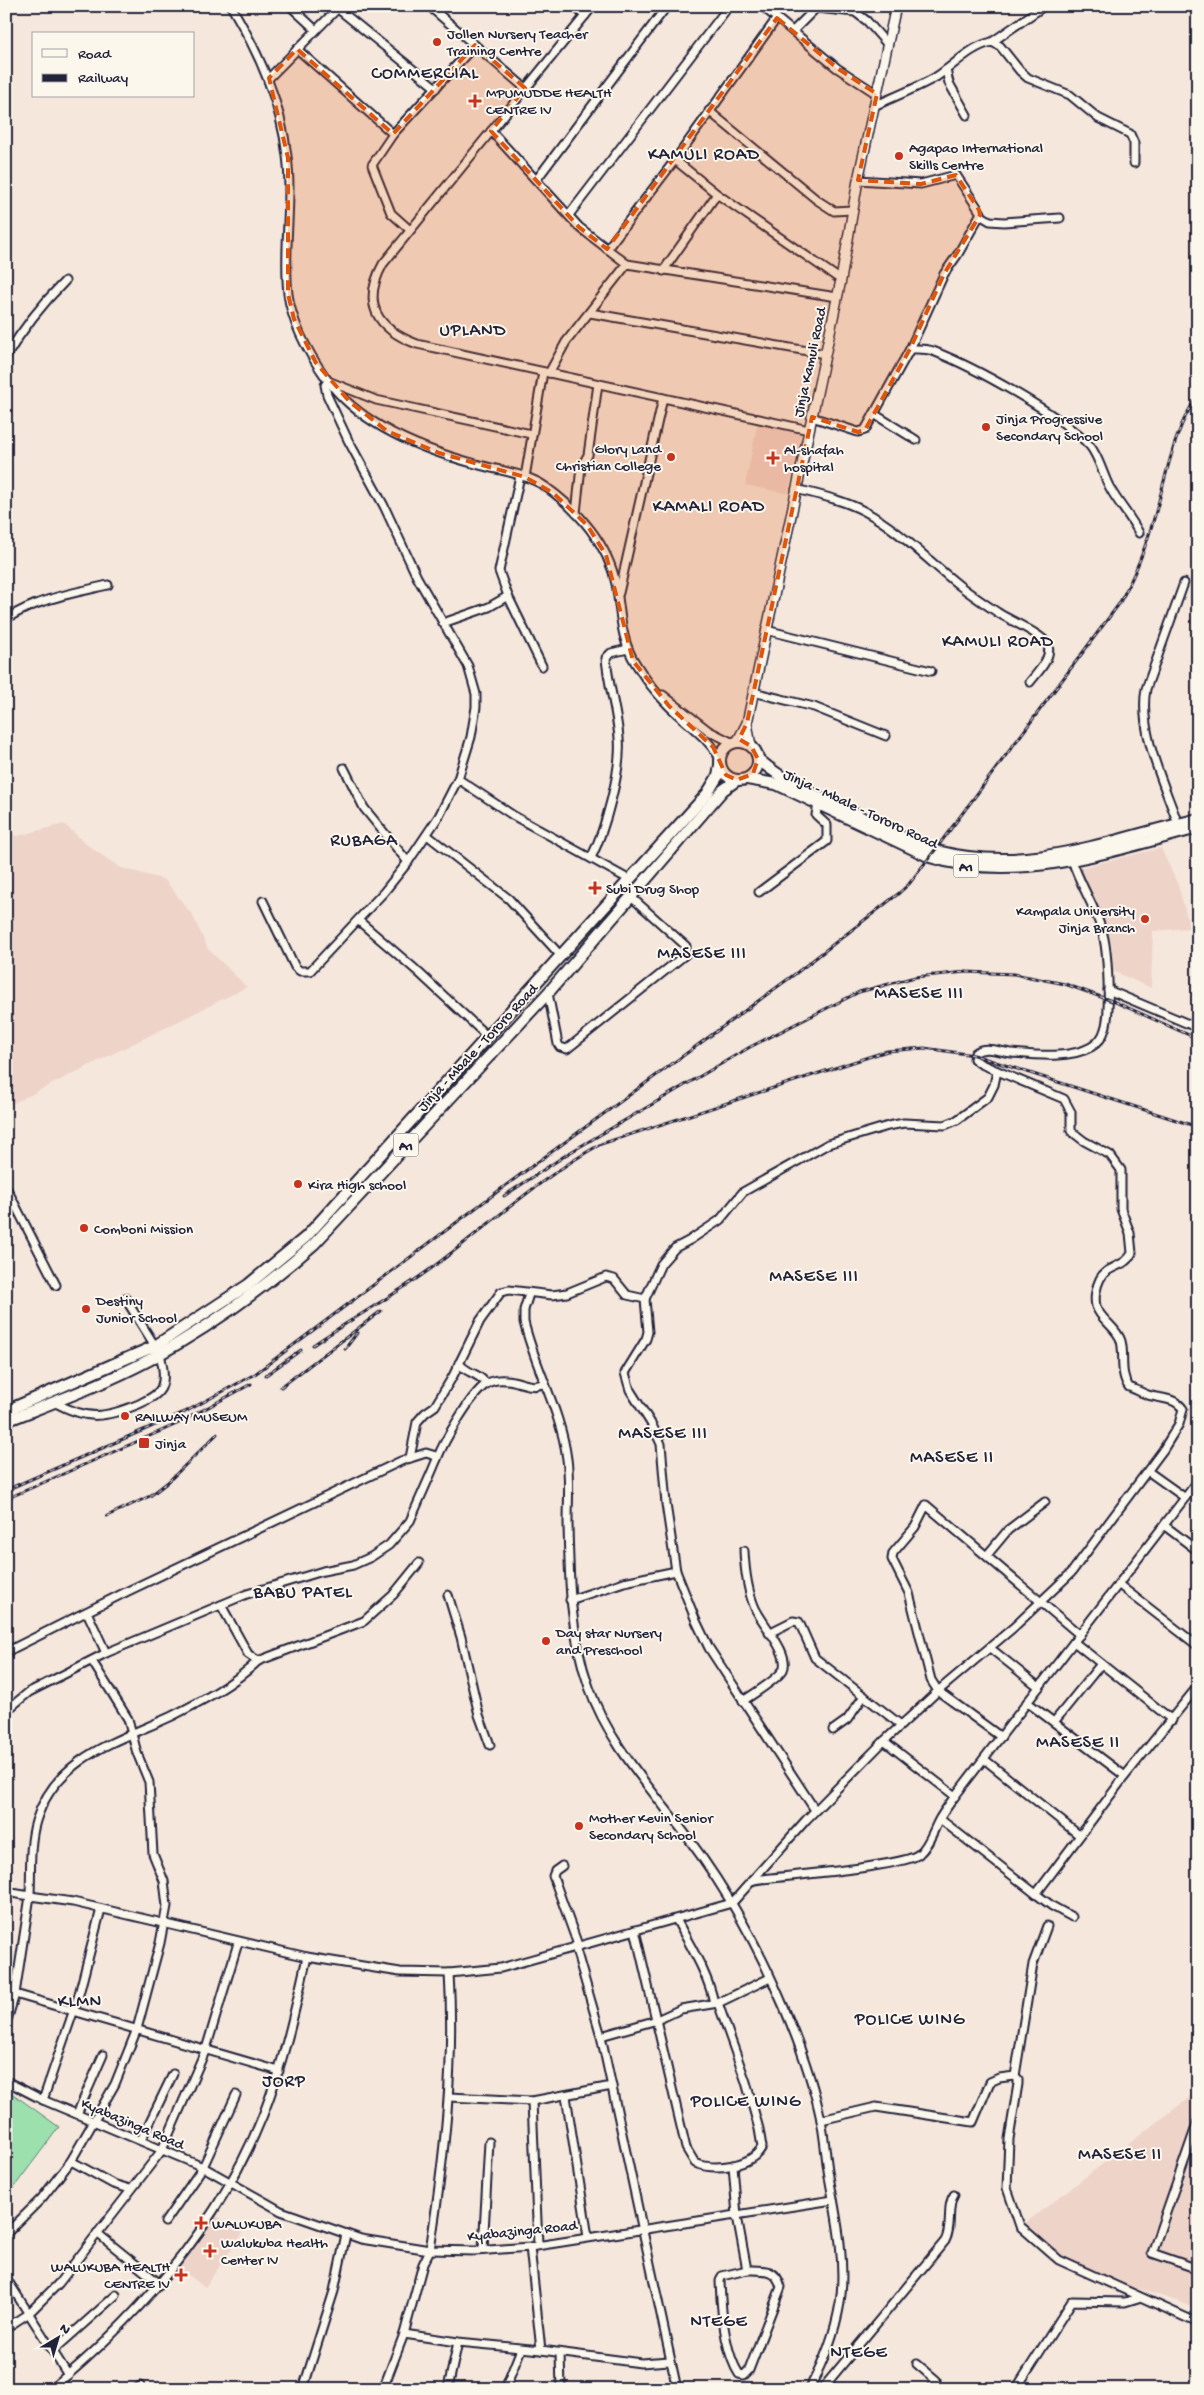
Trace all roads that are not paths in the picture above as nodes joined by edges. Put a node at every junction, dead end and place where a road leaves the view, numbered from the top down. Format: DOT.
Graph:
graph roads {
  1 [pos="231,6"];
  2 [pos="290,6"];
  3 [pos="429,6"];
  4 [pos="574,6"];
  5 [pos="593,6"];
  6 [pos="667,6"];
  7 [pos="729,6"];
  8 [pos="762,6"];
  9 [pos="896,6"];
  10 [pos="1044,6"];
  11 [pos="338,7"];
  12 [pos="585,16"];
  13 [pos="777,18"];
  14 [pos="316,30"];
  15 [pos="793,31"];
  16 [pos="992,42"];
  17 [pos="475,45"];
  18 [pos="888,45"];
  19 [pos="297,49"];
  20 [pos="946,70"];
  21 [pos="269,78"];
  22 [pos="436,88"];
  23 [pos="525,88"];
  24 [pos="877,94"];
  25 [pos="876,105"];
  26 [pos="708,111"];
  27 [pos="967,116"];
  28 [pos="491,131"];
  29 [pos="393,134"];
  30 [pos="675,160"];
  31 [pos="1134,163"];
  32 [pos="537,179"];
  33 [pos="858,180"];
  34 [pos="716,194"];
  35 [pos="852,210"];
  36 [pos="569,215"];
  37 [pos="980,215"];
  38 [pos="1060,218"];
  39 [pos="410,230"];
  40 [pos="607,249"];
  41 [pos="627,264"];
  42 [pos="662,270"];
  43 [pos="841,280"];
  44 [pos="65,281"];
  45 [pos="836,297"];
  46 [pos="590,313"];
  47 [pos="910,349"];
  48 [pos="825,354"];
  49 [pos="6,357"];
  50 [pos="546,373"];
  51 [pos="328,381"];
  52 [pos="598,384"];
  53 [pos="663,398"];
  54 [pos="874,414"];
  55 [pos="812,417"];
  56 [pos="809,430"];
  57 [pos="531,434"];
  58 [pos="916,440"];
  59 [pos="522,476"];
  60 [pos="796,489"];
  61 [pos="576,514"];
  62 [pos="1139,532"];
  63 [pos="1184,583"];
  64 [pos="108,585"];
  65 [pos="508,596"];
  66 [pos="618,598"];
  67 [pos="6,619"];
  68 [pos="443,623"];
  69 [pos="766,630"];
  70 [pos="628,649"];
  71 [pos="542,666"];
  72 [pos="931,671"];
  73 [pos="1030,682"];
  74 [pos="656,690"];
  75 [pos="753,692"];
  76 [pos="747,723"];
  77 [pos="886,736"];
  78 [pos="735,742"];
  79 [pos="751,746"];
  80 [pos="758,759"];
  81 [pos="720,762"];
  82 [pos="344,768"];
  83 [pos="742,779"];
  84 [pos="458,780"];
  85 [pos="818,804"];
  86 [pos="1198,819"];
  87 [pos="1178,824"];
  88 [pos="1198,828"];
  89 [pos="427,835"];
  90 [pos="591,858"];
  91 [pos="1072,860"];
  92 [pos="408,862"];
  93 [pos="630,880"];
  94 [pos="759,892"];
  95 [pos="630,896"];
  96 [pos="263,901"];
  97 [pos="359,921"];
  98 [pos="561,956"];
  99 [pos="1108,990"];
  100 [pos="548,993"];
  101 [pos="1198,1028"];
  102 [pos="488,1037"];
  103 [pos="997,1071"];
  104 [pos="6,1187"];
  105 [pos="56,1285"];
  106 [pos="530,1294"];
  107 [pos="125,1298"];
  108 [pos="645,1299"];
  109 [pos="158,1350"];
  110 [pos="459,1363"];
  111 [pos="544,1382"];
  112 [pos="486,1384"];
  113 [pos="54,1402"];
  114 [pos="6,1411"];
  115 [pos="6,1421"];
  116 [pos="442,1448"];
  117 [pos="426,1453"];
  118 [pos="410,1458"];
  119 [pos="437,1459"];
  120 [pos="1148,1472"];
  121 [pos="1198,1481"];
  122 [pos="1184,1497"];
  123 [pos="1045,1502"];
  124 [pos="1165,1526"];
  125 [pos="744,1551"];
  126 [pos="1198,1551"];
  127 [pos="988,1554"];
  128 [pos="419,1563"];
  129 [pos="676,1571"];
  130 [pos="1118,1584"];
  131 [pos="448,1595"];
  132 [pos="570,1600"];
  133 [pos="1041,1603"];
  134 [pos="221,1605"];
  135 [pos="86,1612"];
  136 [pos="769,1633"];
  137 [pos="1080,1635"];
  138 [pos="1074,1642"];
  139 [pos="1198,1646"];
  140 [pos="990,1648"];
  141 [pos="6,1652"];
  142 [pos="106,1653"];
  143 [pos="92,1661"];
  144 [pos="258,1661"];
  145 [pos="1102,1664"];
  146 [pos="1198,1686"];
  147 [pos="1039,1687"];
  148 [pos="938,1691"];
  149 [pos="864,1696"];
  150 [pos="743,1701"];
  151 [pos="1028,1702"];
  152 [pos="6,1711"];
  153 [pos="1172,1720"];
  154 [pos="1054,1722"];
  155 [pos="901,1724"];
  156 [pos="833,1730"];
  157 [pos="132,1732"];
  158 [pos="1001,1737"];
  159 [pos="884,1741"];
  160 [pos="490,1745"];
  161 [pos="984,1760"];
  162 [pos="1125,1776"];
  163 [pos="955,1796"];
  164 [pos="815,1810"];
  165 [pos="940,1819"];
  166 [pos="1079,1835"];
  167 [pos="562,1866"];
  168 [pos="754,1880"];
  169 [pos="6,1892"];
  170 [pos="1036,1894"];
  171 [pos="30,1896"];
  172 [pos="732,1903"];
  173 [pos="101,1909"];
  174 [pos="1072,1917"];
  175 [pos="676,1919"];
  176 [pos="162,1925"];
  177 [pos="1047,1926"];
  178 [pos="635,1930"];
  179 [pos="238,1943"];
  180 [pos="577,1945"];
  181 [pos="307,1958"];
  182 [pos="449,1973"];
  183 [pos="770,1978"];
  184 [pos="14,1994"];
  185 [pos="716,2003"];
  186 [pos="74,2011"];
  187 [pos="657,2020"];
  188 [pos="6,2024"];
  189 [pos="137,2029"];
  190 [pos="601,2036"];
  191 [pos="206,2048"];
  192 [pos="103,2055"];
  193 [pos="279,2070"];
  194 [pos="173,2074"];
  195 [pos="1015,2076"];
  196 [pos="6,2081"];
  197 [pos="612,2086"];
  198 [pos="236,2095"];
  199 [pos="566,2096"];
  200 [pos="449,2097"];
  201 [pos="43,2100"];
  202 [pos="532,2101"];
  203 [pos="77,2114"];
  204 [pos="820,2120"];
  205 [pos="95,2121"];
  206 [pos="1198,2121"];
  207 [pos="141,2140"];
  208 [pos="490,2142"];
  209 [pos="162,2150"];
  210 [pos="71,2161"];
  211 [pos="733,2165"];
  212 [pos="203,2167"];
  213 [pos="230,2183"];
  214 [pos="130,2190"];
  215 [pos="954,2195"];
  216 [pos="833,2200"];
  217 [pos="737,2216"];
  218 [pos="165,2222"];
  219 [pos="644,2229"];
  220 [pos="97,2233"];
  221 [pos="6,2234"];
  222 [pos="346,2234"];
  223 [pos="588,2237"];
  224 [pos="538,2244"];
  225 [pos="530,2246"];
  226 [pos="430,2250"];
  227 [pos="483,2250"];
  228 [pos="1198,2269"];
  229 [pos="747,2270"];
  230 [pos="6,2278"];
  231 [pos="160,2284"];
  232 [pos="116,2295"];
  233 [pos="1138,2298"];
  234 [pos="29,2313"];
  235 [pos="1198,2323"];
  236 [pos="6,2328"];
  237 [pos="404,2334"];
  238 [pos="458,2342"];
  239 [pos="520,2349"];
  240 [pos="541,2350"];
  241 [pos="53,2351"];
  242 [pos="560,2353"];
  243 [pos="670,2361"];
  244 [pos="917,2364"];
  245 [pos="68,2375"];
  246 [pos="448,2388"];
  247 [pos="51,2389"];
  248 [pos="303,2389"];
  249 [pos="383,2389"];
  250 [pos="505,2389"];
  251 [pos="561,2389"];
  252 [pos="676,2389"];
  253 [pos="809,2389"];
  254 [pos="822,2389"];
  255 [pos="931,2389"];
  256 [pos="1016,2389"];
  1 -- 21 [label="street"];
  2 -- 14 [label="street"];
  3 -- 17 [label="street"];
  4 -- 12 [label="street"];
  5 -- 12 [label="street"];
  6 -- 32 [label="street"];
  7 -- 36 [label="street"];
  8 -- 13 [label="street"];
  9 -- 18 [label="main road, Jinja Kamuli Road"];
  10 -- 16 [label="street"];
  11 -- 14 [label="street"];
  11 -- 22 [label="street"];
  12 -- 23 [label="street"];
  13 -- 15 [label="street"];
  13 -- 26 [label="street"];
  14 -- 19 [label="street"];
  15 -- 18 [label="street"];
  15 -- 24 [label="street"];
  16 -- 20 [label="street"];
  16 -- 31 [label="street"];
  17 -- 22 [label="street"];
  17 -- 23 [label="street"];
  18 -- 24 [label="main road, Jinja Kamuli Road"];
  19 -- 21 [label="street"];
  19 -- 29 [label="street"];
  20 -- 25 [label="street"];
  20 -- 27 [label="street"];
  21 -- 51 [label="street"];
  22 -- 29 [label="street"];
  23 -- 28 [label="street"];
  24 -- 25 [label="main road, Jinja Kamuli Road"];
  25 -- 33 [label="main road, Jinja Kamuli Road"];
  26 -- 30 [label="street"];
  26 -- 35 [label="street"];
  28 -- 32 [label="street"];
  28 -- 39 [label="street"];
  29 -- 39 [label="street"];
  30 -- 34 [label="street"];
  30 -- 40 [label="street"];
  32 -- 36 [label="street"];
  33 -- 35 [label="main road, Jinja Kamuli Road"];
  33 -- 37 [label="street"];
  34 -- 42 [label="street"];
  34 -- 43 [label="street"];
  35 -- 43 [label="main road, Jinja Kamuli Road"];
  36 -- 40 [label="street"];
  37 -- 38 [label="street"];
  37 -- 47 [label="street"];
  39 -- 50 [label="street"];
  40 -- 41 [label="street"];
  41 -- 42 [label="street"];
  41 -- 46 [label="street"];
  42 -- 45 [label="street"];
  43 -- 45 [label="main road, Jinja Kamuli Road"];
  44 -- 49 [label="street"];
  45 -- 48 [label="main road, Jinja Kamuli Road"];
  46 -- 48 [label="street"];
  46 -- 50 [label="street"];
  47 -- 54 [label="street"];
  47 -- 62 [label="street"];
  48 -- 55 [label="main road, Jinja Kamuli Road"];
  50 -- 52 [label="street"];
  50 -- 57 [label="street"];
  51 -- 57 [label="street"];
  51 -- 59 [label="street"];
  51 -- 68 [label="street"];
  52 -- 53 [label="street"];
  52 -- 61 [label="street"];
  53 -- 56 [label="street"];
  53 -- 66 [label="street"];
  54 -- 55 [label="street"];
  54 -- 58 [label="street"];
  55 -- 56 [label="main road, Jinja Kamuli Road"];
  56 -- 60 [label="main road, Jinja Kamuli Road"];
  57 -- 59 [label="street"];
  59 -- 61 [label="street"];
  59 -- 65 [label="street"];
  60 -- 69 [label="main road, Jinja Kamuli Road"];
  60 -- 73 [label="street"];
  61 -- 66 [label="street"];
  63 -- 87 [label="street"];
  64 -- 67 [label="street"];
  65 -- 68 [label="street"];
  65 -- 71 [label="street"];
  66 -- 70 [label="street"];
  68 -- 84 [label="street"];
  69 -- 72 [label="street"];
  69 -- 75 [label="main road, Jinja Kamuli Road"];
  70 -- 74 [label="street"];
  70 -- 90 [label="street"];
  74 -- 78 [label="street"];
  74 -- 81 [label="street"];
  75 -- 76 [label="main road, Jinja Kamuli Road"];
  75 -- 77 [label="street"];
  76 -- 78 [label="main road, Jinja Kamuli Road"];
  76 -- 79 [label="main road, Jinja Kamuli Road"];
  78 -- 79 [label="highway"];
  78 -- 81 [label="highway, A1"];
  79 -- 80 [label="highway, A1"];
  80 -- 83 [label="highway, A1"];
  80 -- 87 [label="highway, Jinja - Mbale - Tororo Road / A1"];
  81 -- 83 [label="highway"];
  81 -- 93 [label="highway, Jinja - Mbale - Tororo Road / A1"];
  82 -- 92 [label="street"];
  83 -- 85 [label="highway, Jinja - Mbale - Tororo Road / A1"];
  83 -- 95 [label="highway, Jinja - Mbale - Tororo Road / A1"];
  84 -- 89 [label="street"];
  84 -- 90 [label="street"];
  85 -- 91 [label="highway, Jinja - Mbale - Tororo Road / A1"];
  85 -- 94 [label="street"];
  86 -- 87 [label="highway, Jinja - Mbale - Tororo Road / A1"];
  88 -- 91 [label="highway, Jinja - Mbale - Tororo Road / A1"];
  89 -- 92 [label="street"];
  89 -- 98 [label="street"];
  90 -- 93 [label="street"];
  91 -- 99 [label="street"];
  92 -- 97 [label="street"];
  93 -- 98 [label="highway, Jinja - Mbale - Tororo Road / A1"];
  95 -- 100 [label="highway, Jinja - Mbale - Tororo Road / A1"];
  95 -- 100 [label="street"];
  96 -- 97 [label="street"];
  97 -- 102 [label="street"];
  98 -- 102 [label="highway, Jinja - Mbale - Tororo Road / A1"];
  99 -- 101 [label="street"];
  99 -- 103 [label="street"];
  100 -- 109 [label="highway, Jinja - Mbale - Tororo Road / A1"];
  102 -- 109 [label="highway, Jinja - Mbale - Tororo Road / A1"];
  103 -- 108 [label="street"];
  103 -- 120 [label="street"];
  104 -- 105 [label="street"];
  106 -- 108 [label="street"];
  106 -- 110 [label="street"];
  106 -- 111 [label="street"];
  107 -- 109 [label="street"];
  108 -- 129 [label="street"];
  109 -- 113 [label="highway, Jinja - Mbale - Tororo Road / A1"];
  109 -- 113 [label="street"];
  109 -- 114 [label="highway, Jinja - Mbale - Tororo Road / A1"];
  110 -- 112 [label="street"];
  110 -- 118 [label="street"];
  111 -- 112 [label="street"];
  111 -- 132 [label="street"];
  112 -- 116 [label="street"];
  113 -- 115 [label="highway, Jinja - Mbale - Tororo Road / A1"];
  116 -- 117 [label="street"];
  116 -- 119 [label="street"];
  117 -- 118 [label="street"];
  117 -- 119 [label="street"];
  118 -- 135 [label="street"];
  119 -- 134 [label="street"];
  120 -- 122 [label="street"];
  120 -- 133 [label="street"];
  121 -- 122 [label="street"];
  122 -- 124 [label="street"];
  123 -- 127 [label="street"];
  124 -- 126 [label="street"];
  124 -- 130 [label="street"];
  125 -- 136 [label="street"];
  127 -- 133 [label="street"];
  127 -- 148 [label="street"];
  128 -- 144 [label="street"];
  129 -- 132 [label="street"];
  129 -- 150 [label="street"];
  130 -- 137 [label="street"];
  130 -- 139 [label="street"];
  131 -- 160 [label="street"];
  132 -- 172 [label="street"];
  133 -- 137 [label="street"];
  133 -- 140 [label="street"];
  134 -- 142 [label="street"];
  134 -- 144 [label="street"];
  135 -- 141 [label="street"];
  135 -- 142 [label="street"];
  136 -- 149 [label="street"];
  136 -- 150 [label="street"];
  137 -- 138 [label="street"];
  138 -- 145 [label="street"];
  138 -- 147 [label="street"];
  140 -- 147 [label="street"];
  140 -- 148 [label="street"];
  142 -- 143 [label="street"];
  143 -- 152 [label="street"];
  143 -- 157 [label="street"];
  144 -- 157 [label="street"];
  145 -- 153 [label="street"];
  145 -- 154 [label="street"];
  146 -- 153 [label="street"];
  147 -- 151 [label="street"];
  148 -- 155 [label="street"];
  148 -- 158 [label="street"];
  149 -- 155 [label="street"];
  149 -- 156 [label="street"];
  150 -- 164 [label="street"];
  151 -- 154 [label="street"];
  151 -- 158 [label="street"];
  153 -- 162 [label="street"];
  154 -- 162 [label="street"];
  155 -- 159 [label="street"];
  157 -- 171 [label="street"];
  157 -- 176 [label="street"];
  158 -- 161 [label="street"];
  159 -- 163 [label="street"];
  159 -- 164 [label="street"];
  161 -- 163 [label="street"];
  161 -- 166 [label="street"];
  162 -- 166 [label="street"];
  163 -- 165 [label="street"];
  164 -- 168 [label="street"];
  165 -- 168 [label="street"];
  165 -- 170 [label="street"];
  166 -- 170 [label="street"];
  167 -- 180 [label="street"];
  168 -- 172 [label="street"];
  169 -- 171 [label="street"];
  170 -- 174 [label="street"];
  171 -- 173 [label="street"];
  171 -- 184 [label="street"];
  172 -- 175 [label="street"];
  172 -- 183 [label="street"];
  173 -- 176 [label="street"];
  173 -- 186 [label="street"];
  175 -- 178 [label="street"];
  175 -- 185 [label="street"];
  176 -- 179 [label="street"];
  176 -- 189 [label="street"];
  177 -- 195 [label="street"];
  178 -- 180 [label="street"];
  178 -- 187 [label="street"];
  179 -- 181 [label="street"];
  179 -- 191 [label="street"];
  180 -- 182 [label="street"];
  180 -- 190 [label="street"];
  181 -- 182 [label="street"];
  181 -- 193 [label="street"];
  182 -- 200 [label="street"];
  183 -- 185 [label="street"];
  183 -- 204 [label="street"];
  184 -- 186 [label="street"];
  184 -- 188 [label="street"];
  185 -- 187 [label="street"];
  185 -- 211 [label="street"];
  186 -- 189 [label="street"];
  186 -- 201 [label="street"];
  187 -- 190 [label="street"];
  187 -- 211 [label="street"];
  189 -- 191 [label="street"];
  189 -- 205 [label="street"];
  190 -- 197 [label="street"];
  191 -- 193 [label="street"];
  191 -- 209 [label="street"];
  192 -- 203 [label="street"];
  193 -- 213 [label="street"];
  194 -- 207 [label="street"];
  195 -- 204 [label="street"];
  195 -- 233 [label="street"];
  196 -- 201 [label="street, Kyabazinga Road"];
  197 -- 199 [label="street"];
  197 -- 219 [label="street"];
  198 -- 212 [label="street"];
  199 -- 202 [label="street"];
  199 -- 223 [label="street"];
  200 -- 202 [label="street"];
  200 -- 226 [label="street"];
  201 -- 203 [label="street, Kyabazinga Road"];
  202 -- 224 [label="street"];
  203 -- 205 [label="street, Kyabazinga Road"];
  204 -- 216 [label="street"];
  205 -- 207 [label="street, Kyabazinga Road"];
  205 -- 210 [label="street"];
  206 -- 228 [label="street"];
  207 -- 209 [label="street, Kyabazinga Road"];
  208 -- 227 [label="street"];
  209 -- 212 [label="street, Kyabazinga Road"];
  209 -- 214 [label="street"];
  210 -- 214 [label="street"];
  210 -- 221 [label="street"];
  211 -- 217 [label="street"];
  212 -- 213 [label="street, Kyabazinga Road"];
  212 -- 218 [label="street"];
  213 -- 222 [label="street, Kyabazinga Road"];
  213 -- 231 [label="street"];
  214 -- 220 [label="street"];
  215 -- 254 [label="street"];
  216 -- 217 [label="street, Kyabazinga Road"];
  216 -- 253 [label="street"];
  217 -- 219 [label="street, Kyabazinga Road"];
  217 -- 229 [label="street"];
  219 -- 223 [label="street, Kyabazinga Road"];
  219 -- 243 [label="street"];
  220 -- 231 [label="street"];
  220 -- 234 [label="street"];
  222 -- 226 [label="street, Kyabazinga Road"];
  222 -- 248 [label="street"];
  223 -- 224 [label="street, Kyabazinga Road"];
  224 -- 225 [label="street, Kyabazinga Road"];
  225 -- 227 [label="street, Kyabazinga Road"];
  225 -- 240 [label="street"];
  226 -- 227 [label="street, Kyabazinga Road"];
  226 -- 237 [label="street"];
  229 -- 229 [label="street"];
  230 -- 234 [label="street"];
  231 -- 245 [label="street"];
  232 -- 241 [label="street"];
  233 -- 235 [label="street"];
  233 -- 256 [label="street"];
  234 -- 236 [label="street"];
  234 -- 241 [label="street"];
  237 -- 238 [label="street"];
  237 -- 249 [label="street"];
  238 -- 239 [label="street"];
  238 -- 246 [label="street"];
  239 -- 240 [label="street"];
  239 -- 250 [label="street"];
  240 -- 242 [label="street"];
  241 -- 245 [label="street"];
  242 -- 243 [label="street"];
  242 -- 251 [label="street"];
  243 -- 252 [label="street"];
  244 -- 255 [label="street"];
  245 -- 247 [label="street"];
}
